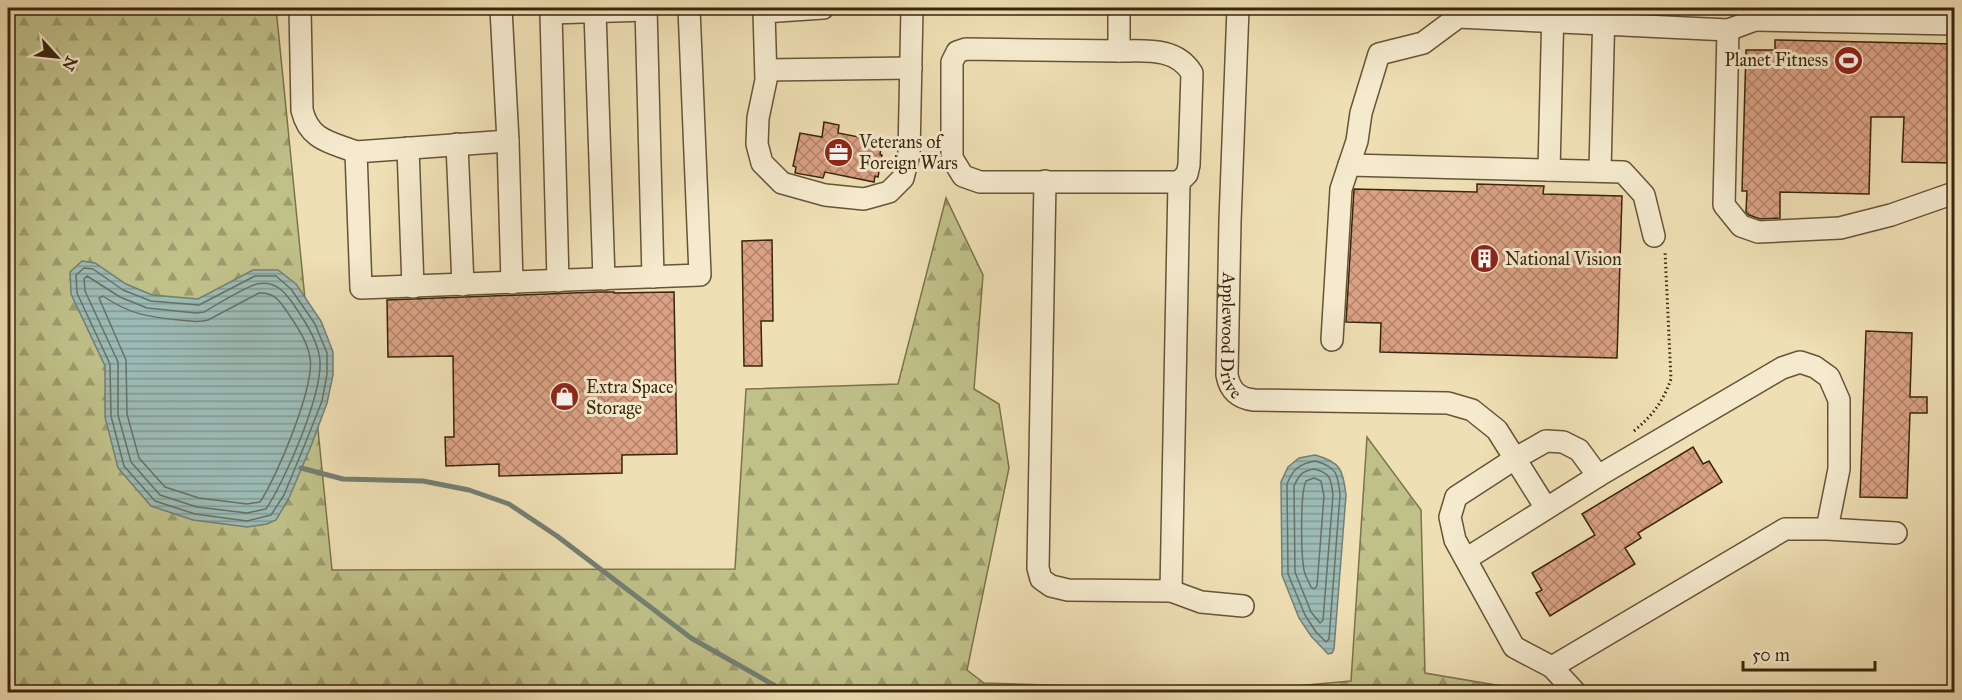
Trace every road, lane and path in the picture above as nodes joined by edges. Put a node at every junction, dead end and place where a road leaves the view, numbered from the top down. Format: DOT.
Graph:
graph roads {
  1 [pos="300,8"];
  2 [pos="504,8"];
  3 [pos="689,8"];
  4 [pos="823,8"];
  5 [pos="912,8"];
  6 [pos="1119,8"];
  7 [pos="1238,8"];
  8 [pos="646,9"];
  9 [pos="551,10"];
  10 [pos="594,12"];
  11 [pos="1458,12"];
  12 [pos="1553,14"];
  13 [pos="1756,14"];
  14 [pos="1853,15"];
  15 [pos="1604,16"];
  16 [pos="1954,24"];
  17 [pos="1728,30"];
  18 [pos="1119,51"];
  19 [pos="911,68"];
  20 [pos="766,70"];
  21 [pos="508,141"];
  22 [pos="457,144"];
  23 [pos="408,148"];
  24 [pos="356,152"];
  25 [pos="1348,165"];
  26 [pos="1550,170"];
  27 [pos="1600,171"];
  28 [pos="1045,181"];
  29 [pos="1179,182"];
  30 [pos="1954,193"];
  31 [pos="1659,242"];
  32 [pos="653,277"];
  33 [pos="604,279"];
  34 [pos="558,281"];
  35 [pos="512,283"];
  36 [pos="463,285"];
  37 [pos="413,286"];
  38 [pos="1332,340"];
  39 [pos="1626,437"];
  40 [pos="1516,458"];
  41 [pos="1598,476"];
  42 [pos="1546,508"];
  43 [pos="1827,529"];
  44 [pos="1896,533"];
  45 [pos="1466,559"];
  46 [pos="1171,591"];
  47 [pos="1243,606"];
  48 [pos="1552,667"];
  49 [pos="1575,693"];
  1 -- 24 [label="street"];
  2 -- 21 [label="street"];
  3 -- 32 [label="street"];
  4 -- 20 [label="street"];
  5 -- 19 [label="street"];
  6 -- 18 [label="street"];
  7 -- 40 [label="street, Applewood Drive"];
  8 -- 10 [label="street"];
  8 -- 32 [label="street"];
  9 -- 10 [label="street"];
  9 -- 34 [label="street"];
  10 -- 33 [label="street"];
  11 -- 12 [label="street"];
  11 -- 25 [label="street"];
  12 -- 15 [label="street"];
  12 -- 26 [label="street"];
  13 -- 14 [label="street"];
  13 -- 17 [label="street"];
  14 -- 16 [label="street"];
  15 -- 17 [label="street"];
  15 -- 27 [label="street"];
  17 -- 30 [label="street"];
  18 -- 28 [label="street"];
  18 -- 29 [label="street"];
  19 -- 20 [label="street"];
  19 -- 20 [label="street"];
  21 -- 22 [label="street"];
  21 -- 35 [label="street"];
  22 -- 23 [label="street"];
  22 -- 36 [label="street"];
  23 -- 24 [label="street"];
  23 -- 37 [label="street"];
  24 -- 37 [label="street"];
  25 -- 26 [label="street"];
  25 -- 38 [label="street"];
  26 -- 27 [label="street"];
  27 -- 31 [label="street"];
  28 -- 29 [label="street"];
  28 -- 46 [label="street"];
  29 -- 46 [label="street"];
  31 -- 39 [label="path"];
  32 -- 33 [label="street"];
  33 -- 34 [label="street"];
  34 -- 35 [label="street"];
  35 -- 36 [label="street"];
  36 -- 37 [label="street"];
  40 -- 41 [label="street"];
  40 -- 42 [label="street, Applewood Drive"];
  40 -- 45 [label="street"];
  41 -- 42 [label="street"];
  41 -- 43 [label="street"];
  42 -- 45 [label="street"];
  43 -- 44 [label="street"];
  43 -- 48 [label="street"];
  45 -- 48 [label="street"];
  46 -- 47 [label="street"];
  48 -- 49 [label="street"];
}
